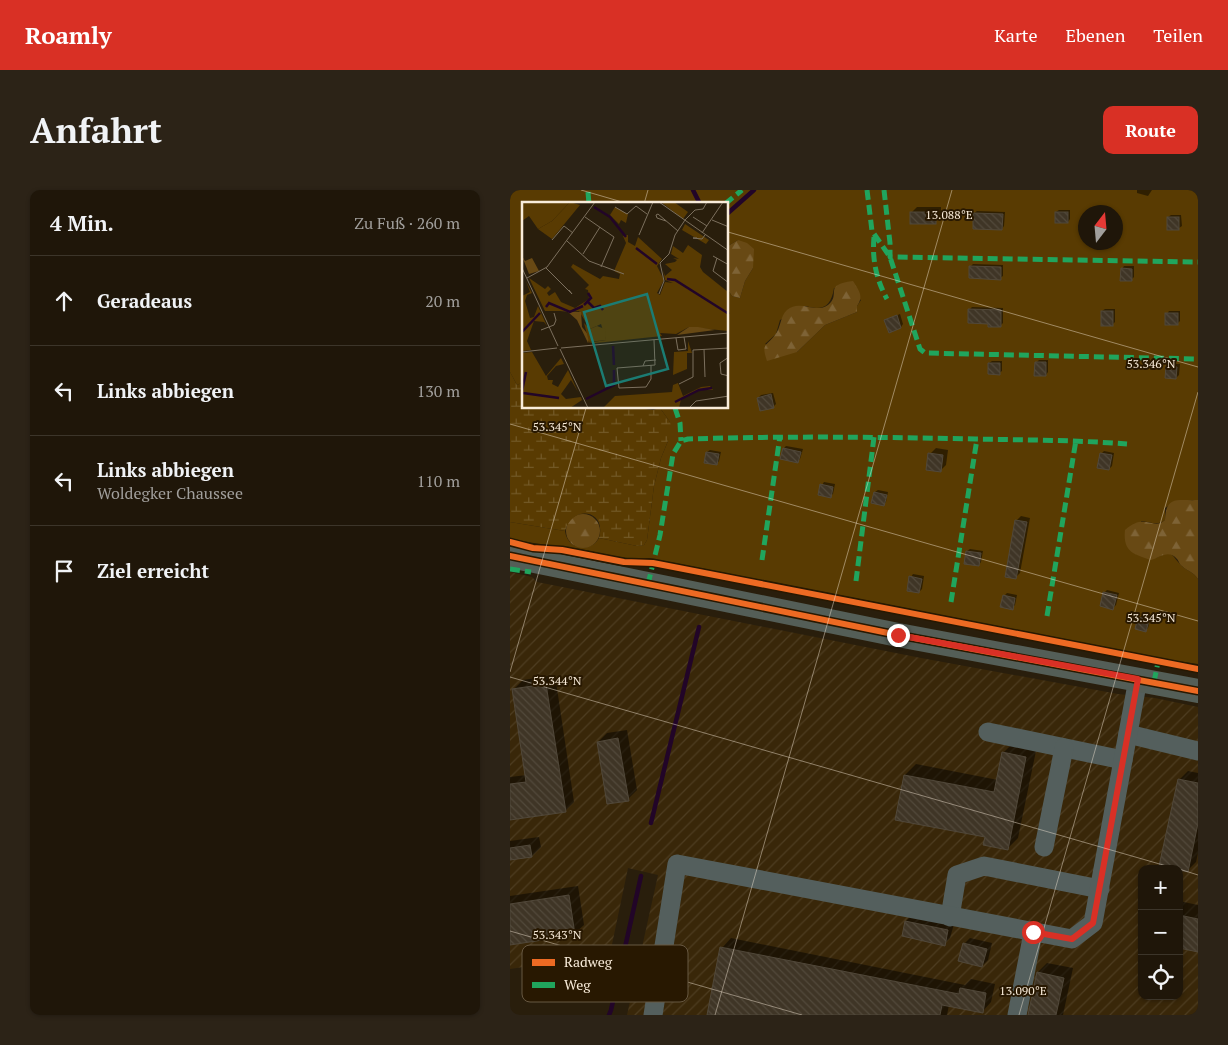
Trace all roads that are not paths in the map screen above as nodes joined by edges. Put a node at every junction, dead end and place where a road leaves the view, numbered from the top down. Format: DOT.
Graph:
graph roads {
  1 [pos="510,556"];
  2 [pos="1138,679"];
  3 [pos="1198,691"];
  4 [pos="988,732"];
  5 [pos="1128,734"];
  6 [pos="1064,748"];
  7 [pos="1198,751"];
  8 [pos="1123,760"];
  9 [pos="1044,847"];
  10 [pos="1100,889"];
  11 [pos="950,917"];
  12 [pos="1033,932"];
  13 [pos="664,945"];
  14 [pos="655,1002"];
  15 [pos="653,1015"];
  16 [pos="1017,1015"];
  1 -- 2 [label="main road"];
  2 -- 3 [label="main road"];
  2 -- 5 [label="lane"];
  4 -- 6 [label="lane"];
  5 -- 7 [label="lane"];
  5 -- 8 [label="lane"];
  6 -- 8 [label="lane"];
  6 -- 9 [label="lane"];
  8 -- 10 [label="lane"];
  10 -- 11 [label="lane"];
  10 -- 12 [label="lane"];
  11 -- 12 [label="lane"];
  11 -- 13 [label="lane"];
  12 -- 16 [label="lane"];
  14 -- 15 [label="lane"];
}
